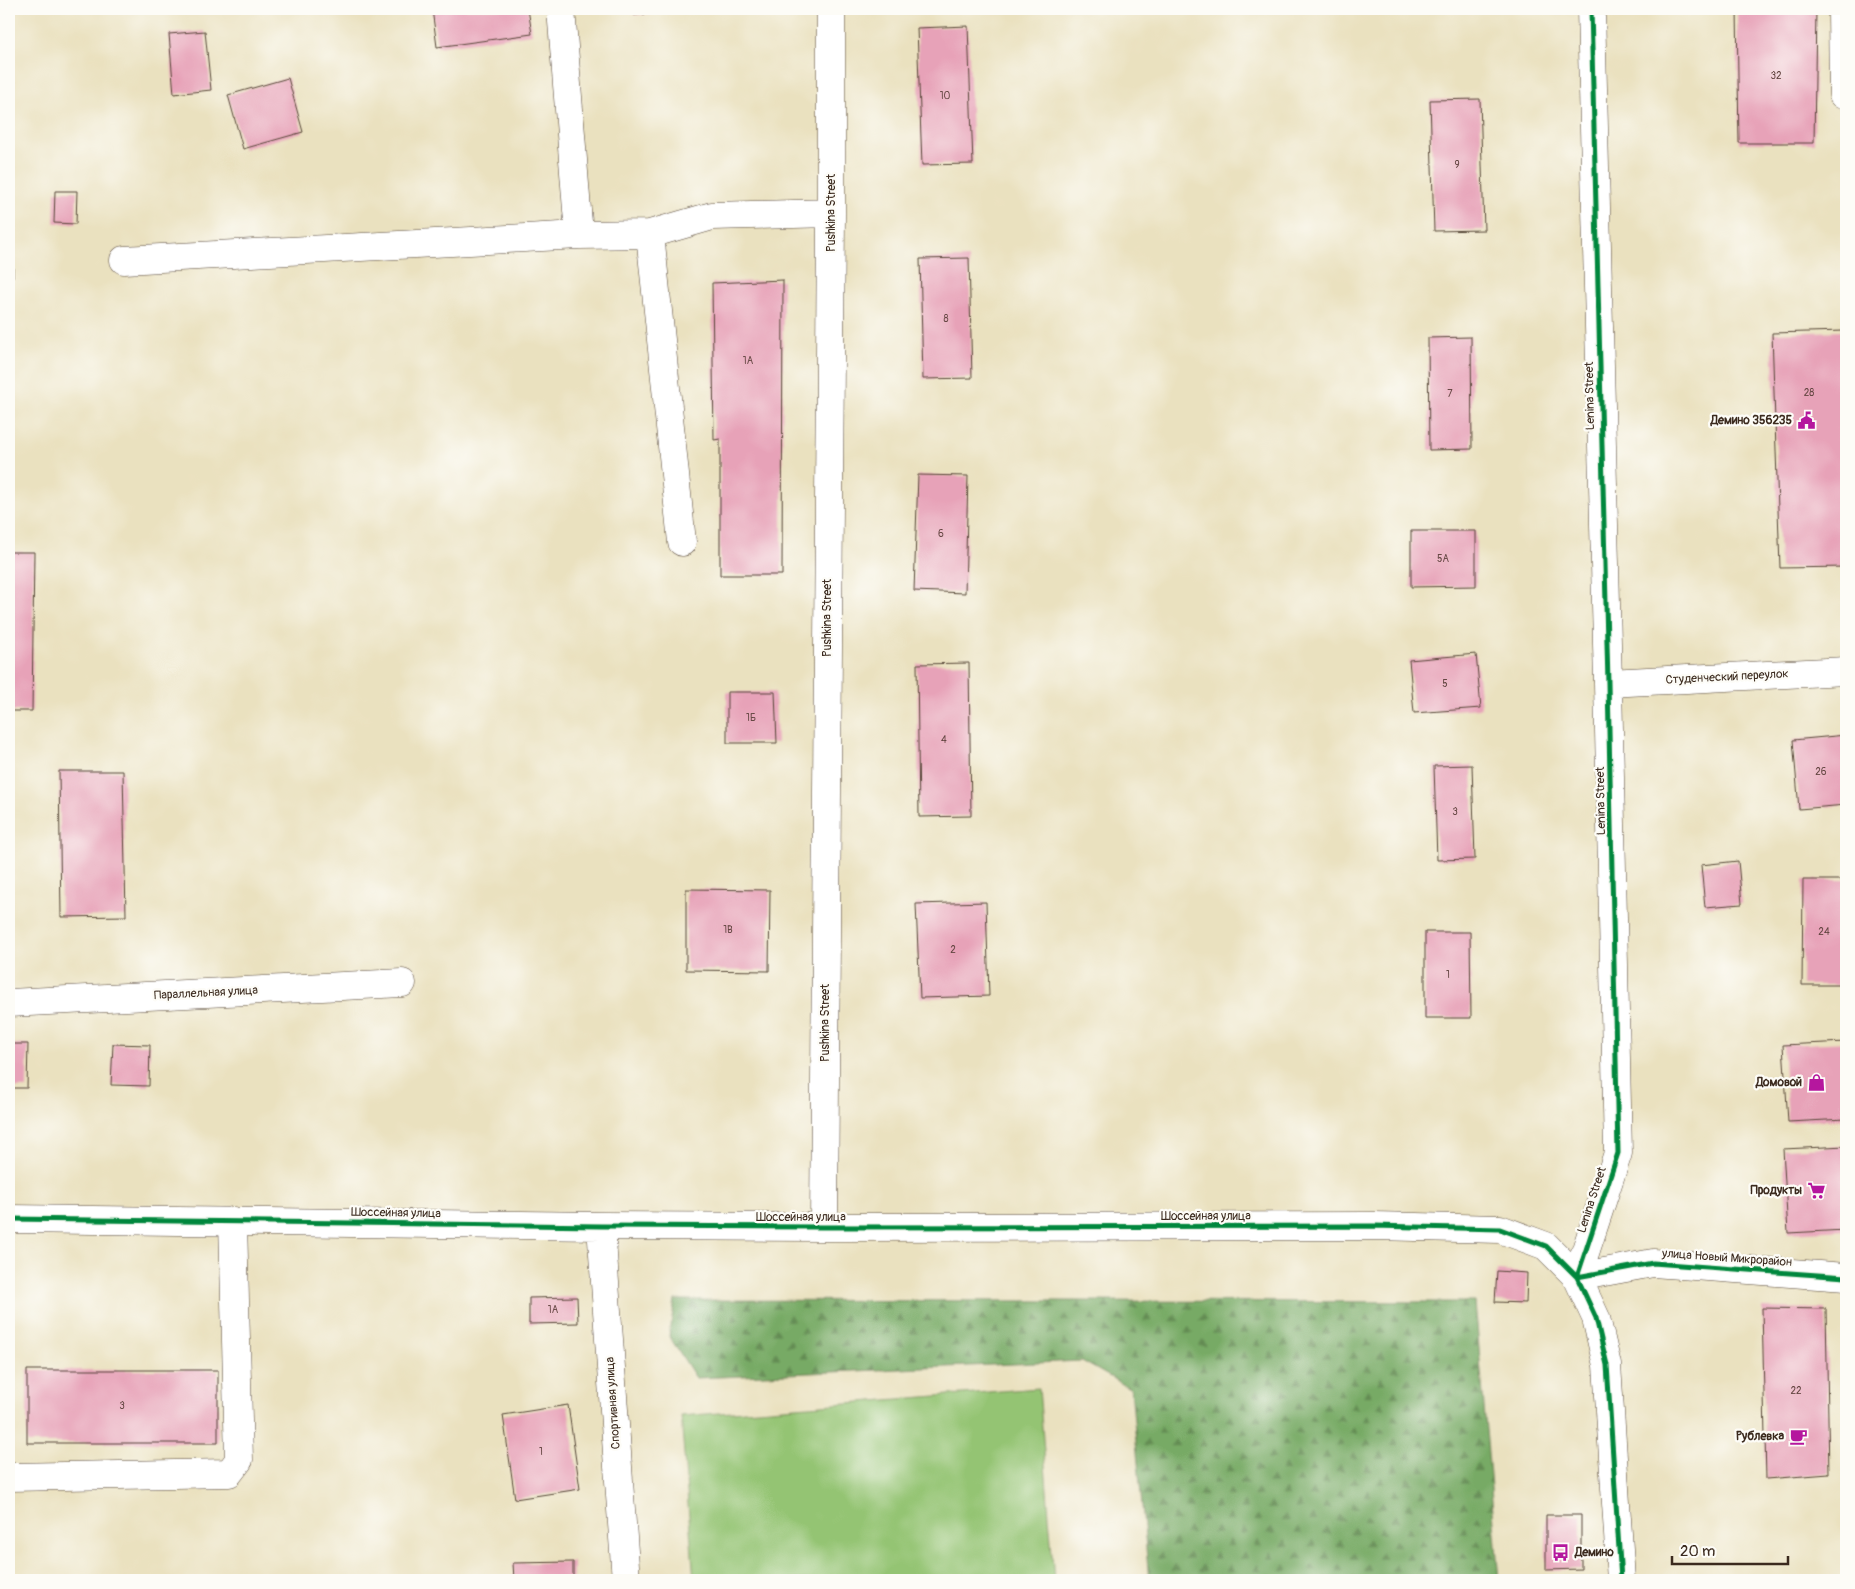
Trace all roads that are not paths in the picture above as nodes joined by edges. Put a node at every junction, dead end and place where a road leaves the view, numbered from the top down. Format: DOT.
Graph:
graph roads {
  1 [pos="561,9"];
  2 [pos="831,9"];
  3 [pos="1591,9"];
  4 [pos="1842,9"];
  5 [pos="1843,94"];
  6 [pos="831,213"];
  7 [pos="650,234"];
  8 [pos="579,235"];
  9 [pos="124,260"];
  10 [pos="682,542"];
  11 [pos="1846,671"];
  12 [pos="1608,684"];
  13 [pos="402,983"];
  14 [pos="9,1003"];
  15 [pos="9,1219"];
  16 [pos="233,1221"];
  17 [pos="600,1226"];
  18 [pos="824,1227"];
  19 [pos="1577,1277"];
  20 [pos="1846,1277"];
  21 [pos="9,1477"];
  22 [pos="626,1580"];
  23 [pos="1621,1580"];
  1 -- 8 [label="street"];
  2 -- 6 [label="street, Pushkina Street"];
  3 -- 12 [label="street, Lenina Street"];
  4 -- 5 [label="street"];
  6 -- 7 [label="street"];
  6 -- 18 [label="street, Pushkina Street"];
  7 -- 8 [label="street"];
  7 -- 10 [label="street"];
  8 -- 9 [label="street"];
  11 -- 12 [label="street, Студенческий переулок"];
  12 -- 19 [label="street, Lenina Street"];
  13 -- 14 [label="street, Параллельная улица"];
  15 -- 16 [label="street, Шоссейная улица"];
  16 -- 17 [label="street, Шоссейная улица"];
  16 -- 21 [label="street"];
  17 -- 18 [label="street, Шоссейная улица"];
  17 -- 22 [label="street, Спортивная улица"];
  18 -- 19 [label="street, Шоссейная улица"];
  19 -- 20 [label="street, улица Новый Микрорайон"];
  19 -- 23 [label="street"];
}
